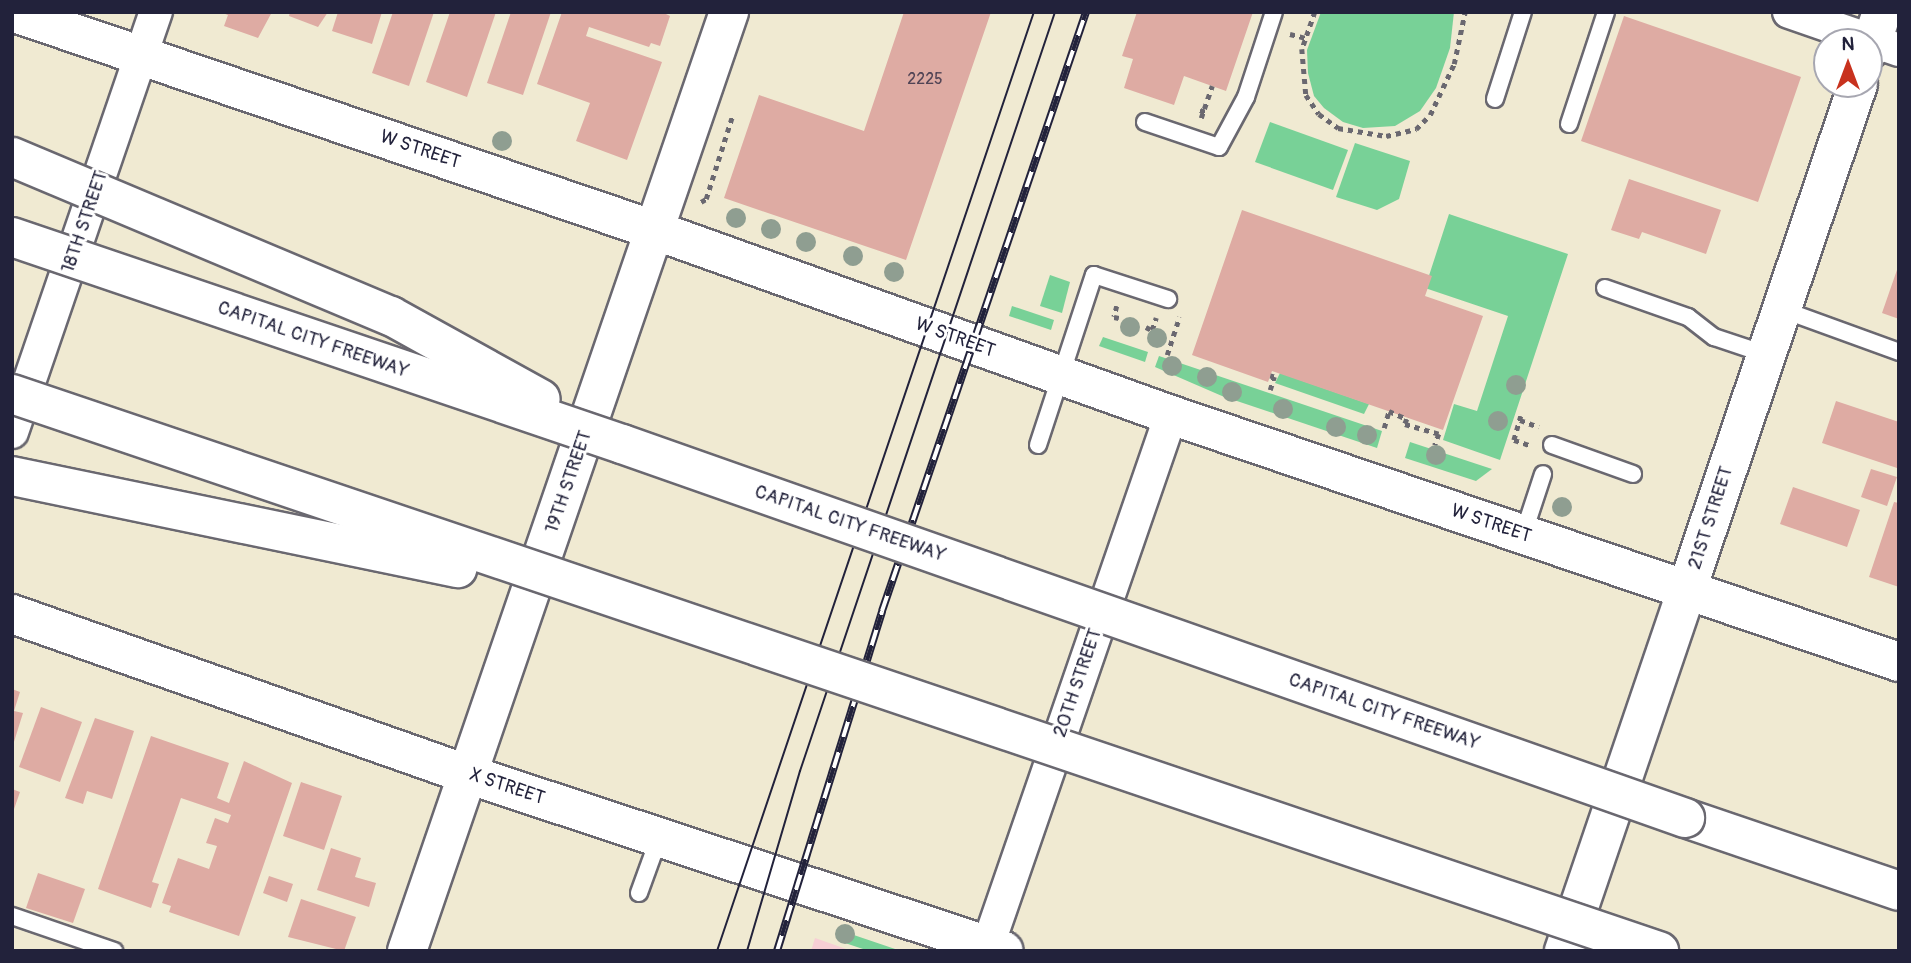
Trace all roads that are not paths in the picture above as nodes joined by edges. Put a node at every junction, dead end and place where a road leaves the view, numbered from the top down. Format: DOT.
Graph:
graph roads {
  1 [pos="12,12"];
  2 [pos="156,12"];
  3 [pos="729,12"];
  4 [pos="1274,12"];
  5 [pos="1523,12"];
  6 [pos="1606,12"];
  7 [pos="1789,12"];
  8 [pos="1845,28"];
  9 [pos="142,55"];
  10 [pos="1853,98"];
  11 [pos="1495,99"];
  12 [pos="1145,122"];
  13 [pos="1569,124"];
  14 [pos="12,157"];
  15 [pos="657,231"];
  16 [pos="12,237"];
  17 [pos="1605,288"];
  18 [pos="1168,299"];
  19 [pos="1781,310"];
  20 [pos="1899,352"];
  21 [pos="1765,354"];
  22 [pos="1060,376"];
  23 [pos="12,394"];
  24 [pos="1171,415"];
  25 [pos="12,432"];
  26 [pos="622,444"];
  27 [pos="1038,445"];
  28 [pos="1552,445"];
  29 [pos="1543,474"];
  30 [pos="1633,474"];
  31 [pos="12,476"];
  32 [pos="1522,535"];
  33 [pos="1687,589"];
  34 [pos="615,601"];
  35 [pos="12,614"];
  36 [pos="1899,662"];
  37 [pos="467,774"];
  38 [pos="1685,818"];
  39 [pos="659,838"];
  40 [pos="1899,877"];
  41 [pos="1899,891"];
  42 [pos="639,893"];
  43 [pos="12,916"];
  44 [pos="63,942"];
  45 [pos="993,949"];
  46 [pos="114,951"];
  47 [pos="407,951"];
  48 [pos="1564,951"];
  49 [pos="1659,951"];
  1 -- 9 [label="main road, W STREET"];
  2 -- 9 [label="street, 18TH STREET"];
  3 -- 15 [label="main road, 19TH STREET"];
  4 -- 12 [label="lane"];
  5 -- 11 [label="lane"];
  6 -- 13 [label="lane"];
  7 -- 8 [label="street"];
  9 -- 15 [label="main road, W STREET"];
  9 -- 25 [label="street, 18TH STREET"];
  10 -- 19 [label="main road, 21ST STREET"];
  14 -- 26 [label="main road, bridge"];
  15 -- 22 [label="main road, W STREET"];
  15 -- 37 [label="main road, 19TH STREET"];
  16 -- 26 [label="main road, CAPITAL CITY FREEWAY, bridge"];
  17 -- 21 [label="lane"];
  18 -- 22 [label="lane"];
  19 -- 20 [label="lane"];
  19 -- 21 [label="main road, 21ST STREET"];
  21 -- 33 [label="main road, 21ST STREET"];
  22 -- 24 [label="main road, W STREET"];
  22 -- 27 [label="lane"];
  23 -- 34 [label="main road, bridge"];
  24 -- 32 [label="main road, W STREET"];
  24 -- 45 [label="street, 20TH STREET"];
  26 -- 38 [label="main road, CAPITAL CITY FREEWAY, bridge"];
  28 -- 30 [label="lane"];
  29 -- 32 [label="lane"];
  31 -- 34 [label="main road, bridge"];
  32 -- 33 [label="main road, W STREET"];
  33 -- 36 [label="main road, W STREET"];
  33 -- 48 [label="main road, 21ST STREET"];
  34 -- 49 [label="main road, bridge"];
  35 -- 37 [label="main road, X STREET"];
  37 -- 39 [label="main road, X STREET"];
  37 -- 47 [label="main road, 19TH STREET"];
  38 -- 40 [label="main road, CAPITAL CITY FREEWAY"];
  38 -- 41 [label="main road, CAPITAL CITY FREEWAY"];
  39 -- 42 [label="lane"];
  39 -- 45 [label="main road, X STREET"];
  43 -- 44 [label="lane"];
  44 -- 46 [label="lane"];
}
